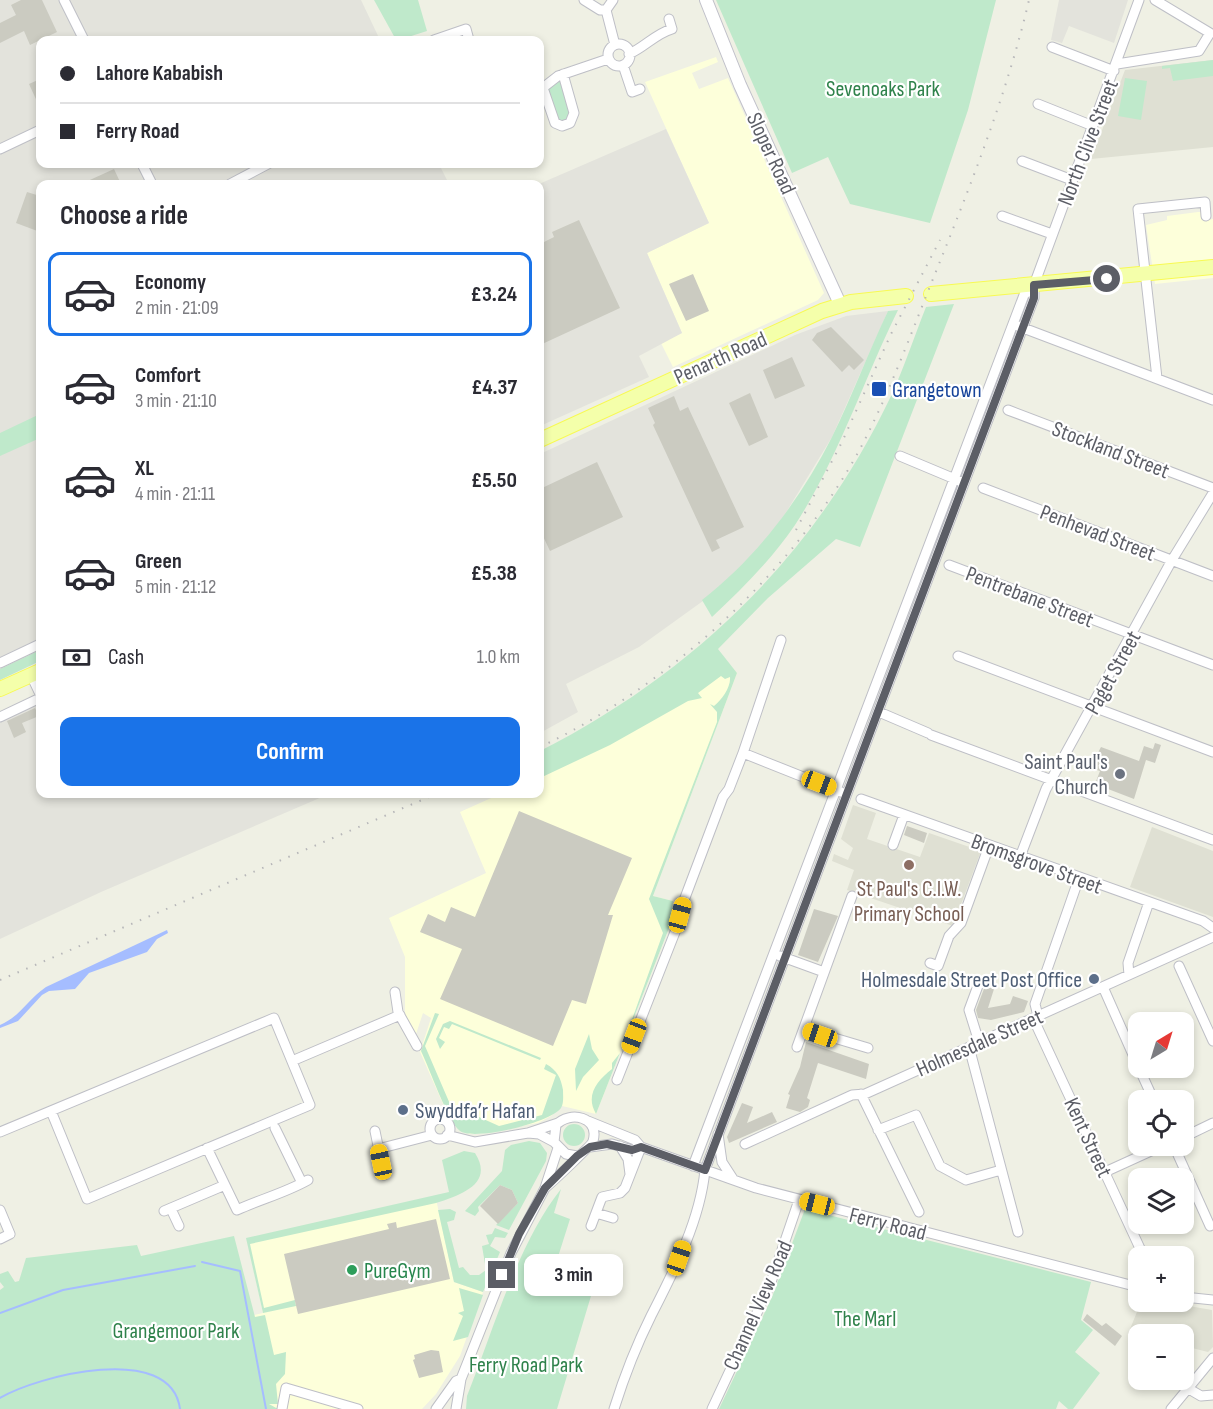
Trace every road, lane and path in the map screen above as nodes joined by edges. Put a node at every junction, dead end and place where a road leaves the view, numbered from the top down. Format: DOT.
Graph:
graph roads {
  1 [pos="64,0"];
  2 [pos="584,0"];
  3 [pos="614,0"];
  4 [pos="706,0"];
  5 [pos="1139,0"];
  6 [pos="1155,0"];
  7 [pos="606,10"];
  8 [pos="669,20"];
  9 [pos="82,36"];
  10 [pos="447,36"];
  11 [pos="468,36"];
  12 [pos="615,45"];
  13 [pos="1052,47"];
  14 [pos="629,54"];
  15 [pos="608,59"];
  16 [pos="623,65"];
  17 [pos="1115,68"];
  18 [pos="563,74"];
  19 [pos="544,88"];
  20 [pos="640,89"];
  21 [pos="544,94"];
  22 [pos="1038,104"];
  23 [pos="1093,126"];
  24 [pos="36,132"];
  25 [pos="0,149"];
  26 [pos="1022,161"];
  27 [pos="260,168"];
  28 [pos="238,180"];
  29 [pos="1072,180"];
  30 [pos="1002,216"];
  31 [pos="1206,216"];
  32 [pos="1052,234"];
  33 [pos="1213,267"];
  34 [pos="1146,275"];
  35 [pos="1034,285"];
  36 [pos="840,304"];
  37 [pos="1018,326"];
  38 [pos="1157,378"];
  39 [pos="1213,400"];
  40 [pos="1008,410"];
  41 [pos="544,438"];
  42 [pos="900,456"];
  43 [pos="960,481"];
  44 [pos="983,488"];
  45 [pos="1213,488"];
  46 [pos="1213,493"];
  47 [pos="1172,560"];
  48 [pos="949,565"];
  49 [pos="1213,576"];
  50 [pos="1133,634"];
  51 [pos="781,640"];
  52 [pos="36,646"];
  53 [pos="958,656"];
  54 [pos="0,663"];
  55 [pos="1213,665"];
  56 [pos="36,673"];
  57 [pos="0,689"];
  58 [pos="36,698"];
  59 [pos="1093,707"];
  60 [pos="879,712"];
  61 [pos="0,717"];
  62 [pos="1213,752"];
  63 [pos="743,753"];
  64 [pos="1051,780"];
  65 [pos="842,792"];
  66 [pos="861,799"];
  67 [pos="904,815"];
  68 [pos="1213,840"];
  69 [pos="893,845"];
  70 [pos="989,846"];
  71 [pos="1020,857"];
  72 [pos="1079,878"];
  73 [pos="852,896"];
  74 [pos="1149,902"];
  75 [pos="1213,928"];
  76 [pos="1213,937"];
  77 [pos="775,954"];
  78 [pos="784,958"];
  79 [pos="930,963"];
  80 [pos="1179,966"];
  81 [pos="824,972"];
  82 [pos="1129,975"];
  83 [pos="979,983"];
  84 [pos="1103,987"];
  85 [pos="395,992"];
  86 [pos="400,1015"];
  87 [pos="1036,1017"];
  88 [pos="804,1029"];
  89 [pos="1213,1041"];
  90 [pos="979,1042"];
  91 [pos="1128,1043"];
  92 [pos="417,1046"];
  93 [pos="797,1047"];
  94 [pos="969,1047"];
  95 [pos="868,1048"];
  96 [pos="292,1061"];
  97 [pos="617,1080"];
  98 [pos="861,1094"];
  99 [pos="51,1112"];
  100 [pos="588,1121"];
  101 [pos="558,1123"];
  102 [pos="1213,1123"];
  103 [pos="275,1128"];
  104 [pos="878,1130"];
  105 [pos="375,1131"];
  106 [pos="0,1132"];
  107 [pos="1194,1132"];
  108 [pos="528,1133"];
  109 [pos="718,1134"];
  110 [pos="447,1135"];
  111 [pos="432,1136"];
  112 [pos="745,1144"];
  113 [pos="556,1145"];
  114 [pos="620,1146"];
  115 [pos="590,1147"];
  116 [pos="641,1147"];
  117 [pos="207,1148"];
  118 [pos="378,1149"];
  119 [pos="577,1156"];
  120 [pos="1140,1156"];
  121 [pos="1178,1156"];
  122 [pos="693,1166"];
  123 [pos="705,1170"];
  124 [pos="1001,1170"];
  125 [pos="1105,1172"];
  126 [pos="630,1174"];
  127 [pos="384,1175"];
  128 [pos="735,1181"];
  129 [pos="225,1185"];
  130 [pos="545,1188"];
  131 [pos="799,1200"];
  132 [pos="0,1210"];
  133 [pos="919,1212"];
  134 [pos="596,1213"];
  135 [pos="612,1218"];
  136 [pos="179,1226"];
  137 [pos="1210,1226"];
  138 [pos="591,1227"];
  139 [pos="1018,1232"];
  140 [pos="0,1239"];
  141 [pos="1139,1246"];
  142 [pos="1128,1284"];
  143 [pos="1194,1298"];
  144 [pos="1213,1300"];
  145 [pos="1213,1358"];
  146 [pos="461,1379"];
  147 [pos="1194,1383"];
  148 [pos="1188,1390"];
  149 [pos="1191,1390"];
  150 [pos="1213,1395"];
  151 [pos="282,1409"];
  152 [pos="358,1409"];
  153 [pos="436,1409"];
  154 [pos="456,1409"];
  155 [pos="614,1409"];
  156 [pos="712,1409"];
  157 [pos="1171,1409"];
  1 -- 9 [label="street"];
  2 -- 7 [label="street"];
  3 -- 7 [label="street"];
  4 -- 36 [label="street, Sloper Road"];
  5 -- 17 [label="street, North Clive Street"];
  6 -- 17 [label="street"];
  7 -- 12 [label="street"];
  8 -- 14 [label="street"];
  10 -- 11 [label="street"];
  12 -- 14 [label="street"];
  12 -- 15 [label="street"];
  13 -- 17 [label="street"];
  14 -- 16 [label="street"];
  15 -- 16 [label="street"];
  15 -- 18 [label="street"];
  16 -- 20 [label="street"];
  17 -- 23 [label="street, North Clive Street"];
  18 -- 19 [label="street"];
  18 -- 21 [label="street"];
  22 -- 23 [label="street"];
  23 -- 29 [label="street, North Clive Street"];
  24 -- 25 [label="street"];
  26 -- 29 [label="street"];
  27 -- 28 [label="street"];
  29 -- 32 [label="street, North Clive Street"];
  30 -- 32 [label="street"];
  31 -- 34 [label="street"];
  32 -- 35 [label="street, North Clive Street"];
  33 -- 34 [label="main road, Penarth Road"];
  34 -- 35 [label="main road, Penarth Road"];
  34 -- 38 [label="street"];
  35 -- 36 [label="main road, Penarth Road"];
  35 -- 37 [label="street, North Clive Street"];
  36 -- 41 [label="main road, Penarth Road"];
  37 -- 38 [label="street"];
  37 -- 43 [label="street, North Clive Street"];
  38 -- 39 [label="street"];
  40 -- 45 [label="street, Stockland Street"];
  42 -- 43 [label="street"];
  43 -- 60 [label="street"];
  43 -- 65 [label="street"];
  44 -- 47 [label="street, Penhevad Street"];
  46 -- 47 [label="street, Paget Street"];
  47 -- 49 [label="street, Penhevad Street"];
  47 -- 50 [label="street, Paget Street"];
  48 -- 50 [label="street, Pentrebane Street"];
  50 -- 55 [label="street, Pentrebane Street"];
  50 -- 59 [label="street, Paget Street"];
  51 -- 63 [label="street"];
  52 -- 54 [label="street"];
  53 -- 59 [label="street"];
  56 -- 57 [label="main road"];
  58 -- 61 [label="street"];
  59 -- 62 [label="street"];
  59 -- 64 [label="street, Paget Street"];
  60 -- 64 [label="street"];
  60 -- 65 [label="street"];
  63 -- 65 [label="street"];
  63 -- 97 [label="street"];
  64 -- 68 [label="street"];
  64 -- 71 [label="street, Paget Street"];
  65 -- 77 [label="street"];
  65 -- 78 [label="street"];
  66 -- 67 [label="street, Bromsgrove Street"];
  67 -- 69 [label="street"];
  67 -- 70 [label="street, Bromsgrove Street"];
  70 -- 71 [label="street, Bromsgrove Street"];
  70 -- 79 [label="street"];
  71 -- 72 [label="street, Bromsgrove Street"];
  72 -- 74 [label="street, Bromsgrove Street"];
  72 -- 87 [label="street"];
  73 -- 81 [label="street"];
  74 -- 75 [label="street, Bromsgrove Street"];
  74 -- 82 [label="street"];
  76 -- 82 [label="street, Holmesdale Street"];
  77 -- 78 [label="street"];
  77 -- 122 [label="street"];
  78 -- 81 [label="street"];
  78 -- 109 [label="street"];
  80 -- 89 [label="street"];
  81 -- 88 [label="street"];
  82 -- 84 [label="street, Holmesdale Street"];
  83 -- 90 [label="street"];
  84 -- 87 [label="street, Holmesdale Street"];
  84 -- 91 [label="street"];
  85 -- 86 [label="street"];
  86 -- 92 [label="street"];
  86 -- 96 [label="street"];
  87 -- 90 [label="street, Holmesdale Street"];
  87 -- 125 [label="street, Kent Street"];
  88 -- 93 [label="street"];
  88 -- 95 [label="street"];
  90 -- 94 [label="street, Holmesdale Street"];
  94 -- 98 [label="street, Holmesdale Street"];
  94 -- 124 [label="street"];
  96 -- 99 [label="street"];
  96 -- 117 [label="street"];
  98 -- 104 [label="street"];
  98 -- 112 [label="street, Holmesdale Street"];
  99 -- 106 [label="street"];
  99 -- 117 [label="street"];
  100 -- 101 [label="street, Ferry Road"];
  100 -- 115 [label="street"];
  100 -- 116 [label="street, Ferry Road"];
  101 -- 108 [label="street, Ferry Road"];
  101 -- 113 [label="street"];
  102 -- 107 [label="street"];
  103 -- 129 [label="street"];
  104 -- 124 [label="street"];
  104 -- 133 [label="street"];
  105 -- 118 [label="street"];
  108 -- 110 [label="street, Ferry Road"];
  108 -- 113 [label="street"];
  109 -- 123 [label="street"];
  109 -- 128 [label="street"];
  110 -- 111 [label="street"];
  110 -- 111 [label="street"];
  111 -- 118 [label="street"];
  113 -- 119 [label="street"];
  113 -- 130 [label="street"];
  114 -- 115 [label="street, Ferry Road"];
  114 -- 116 [label="street, Ferry Road"];
  114 -- 126 [label="street"];
  115 -- 119 [label="street"];
  116 -- 122 [label="street, Ferry Road"];
  116 -- 126 [label="street"];
  117 -- 129 [label="street"];
  118 -- 127 [label="street"];
  119 -- 130 [label="street"];
  120 -- 125 [label="street"];
  121 -- 137 [label="street"];
  122 -- 123 [label="street, Ferry Road"];
  123 -- 128 [label="street, Ferry Road"];
  123 -- 155 [label="street"];
  124 -- 139 [label="street"];
  125 -- 141 [label="street, Kent Street"];
  126 -- 134 [label="street"];
  128 -- 131 [label="street, Ferry Road"];
  129 -- 136 [label="street"];
  130 -- 146 [label="street"];
  131 -- 142 [label="street, Ferry Road"];
  131 -- 156 [label="street, Channel View Road"];
  132 -- 140 [label="street"];
  134 -- 135 [label="street"];
  134 -- 138 [label="street"];
  143 -- 144 [label="street"];
  145 -- 147 [label="street"];
  146 -- 153 [label="street"];
  146 -- 154 [label="street"];
  148 -- 157 [label="street"];
  149 -- 150 [label="street"];
  151 -- 152 [label="street"];
}
